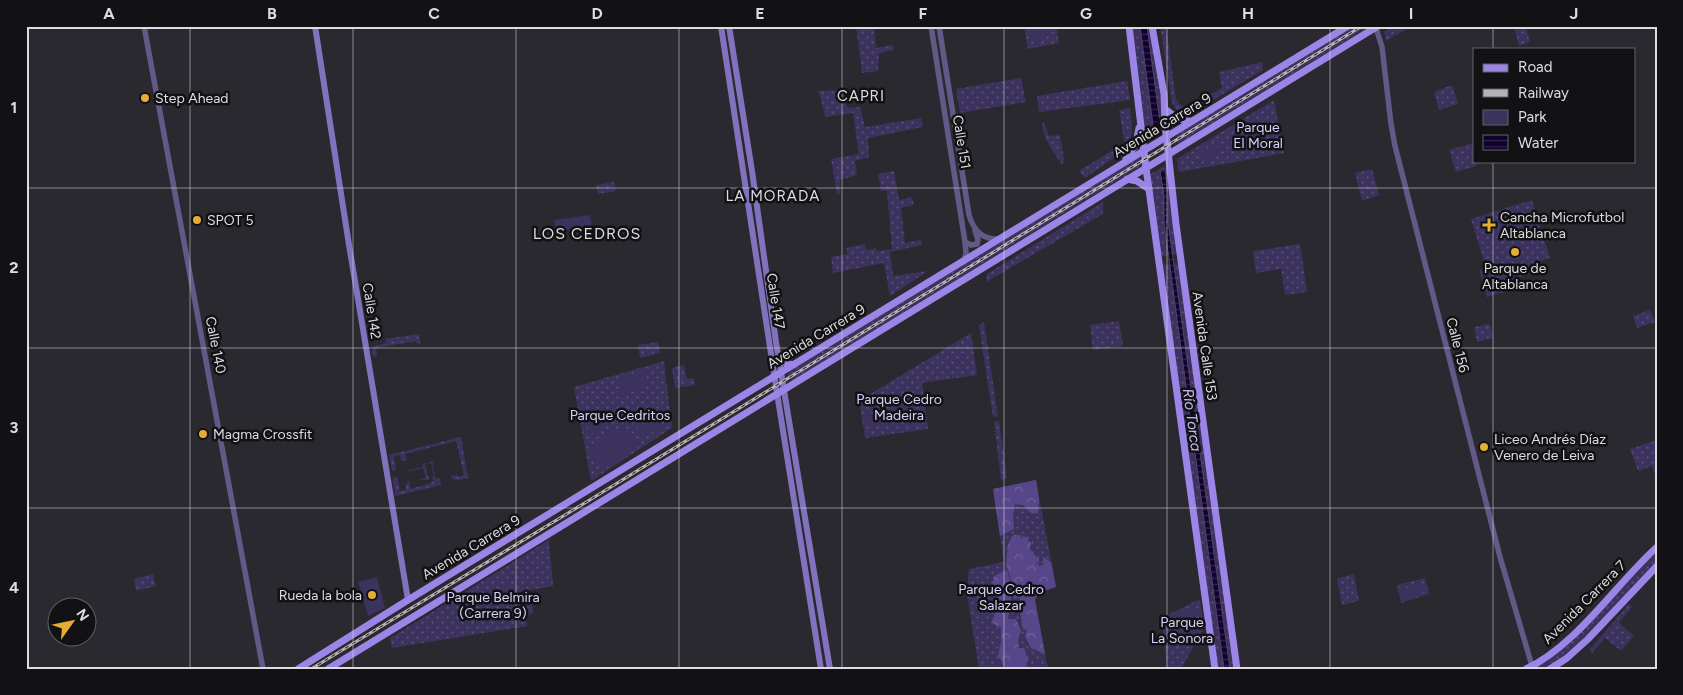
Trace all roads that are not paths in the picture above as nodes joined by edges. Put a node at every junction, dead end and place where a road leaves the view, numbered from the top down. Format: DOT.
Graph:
graph roads {
  1 [pos="144,26"];
  2 [pos="315,26"];
  3 [pos="721,26"];
  4 [pos="729,26"];
  5 [pos="931,26"];
  6 [pos="940,26"];
  7 [pos="1129,26"];
  8 [pos="1152,26"];
  9 [pos="1348,26"];
  10 [pos="1377,27"];
  11 [pos="1165,109"];
  12 [pos="1140,112"];
  13 [pos="1191,121"];
  14 [pos="1165,137"];
  15 [pos="1144,150"];
  16 [pos="1167,155"];
  17 [pos="1122,164"];
  18 [pos="1146,168"];
  19 [pos="1127,179"];
  20 [pos="1149,189"];
  21 [pos="973,226"];
  22 [pos="1001,239"];
  23 [pos="965,242"];
  24 [pos="964,262"];
  25 [pos="779,358"];
  26 [pos="793,365"];
  27 [pos="778,374"];
  28 [pos="784,389"];
  29 [pos="777,394"];
  30 [pos="1657,547"];
  31 [pos="1657,566"];
  32 [pos="408,600"];
  33 [pos="1530,668"];
  34 [pos="263,669"];
  35 [pos="298,669"];
  36 [pos="328,669"];
  37 [pos="821,669"];
  38 [pos="830,669"];
  39 [pos="1215,669"];
  40 [pos="1237,669"];
  41 [pos="1550,669"];
  1 -- 34 [label="street, Calle 140"];
  2 -- 32 [label="main road, Calle 142"];
  3 -- 27 [label="main road, Calle 147"];
  4 -- 25 [label="main road, Calle 147"];
  5 -- 23 [label="street, Calle 151"];
  6 -- 21 [label="street, Calle 151"];
  7 -- 12 [label="main road"];
  8 -- 11 [label="main road, Avenida Calle 153"];
  9 -- 13 [label="main road, Avenida Carrera 9"];
  10 -- 16 [label="main road, Avenida Carrera 9"];
  10 -- 33 [label="street, Calle 156"];
  11 -- 13 [label="main road"];
  11 -- 14 [label="main road, Avenida Calle 153"];
  12 -- 15 [label="main road"];
  12 -- 17 [label="main road"];
  13 -- 14 [label="main road, Avenida Carrera 9"];
  14 -- 15 [label="main road, Avenida Carrera 9"];
  14 -- 16 [label="main road, Avenida Calle 153"];
  15 -- 17 [label="main road, Avenida Carrera 9"];
  15 -- 18 [label="main road"];
  16 -- 18 [label="main road, Avenida Carrera 9"];
  16 -- 40 [label="main road, Avenida Calle 153"];
  17 -- 22 [label="main road, Avenida Carrera 9"];
  18 -- 19 [label="main road, Avenida Carrera 9"];
  18 -- 20 [label="main road"];
  19 -- 20 [label="main road"];
  19 -- 28 [label="main road, Avenida Carrera 9"];
  20 -- 39 [label="main road"];
  21 -- 22 [label="street"];
  21 -- 23 [label="street, Calle 151"];
  22 -- 24 [label="main road, Avenida Carrera 9"];
  23 -- 24 [label="street, Calle 151"];
  24 -- 26 [label="main road, Avenida Carrera 9"];
  25 -- 26 [label="main road"];
  25 -- 27 [label="main road, Calle 147"];
  26 -- 27 [label="main road, Avenida Carrera 9"];
  27 -- 28 [label="main road, Calle 147"];
  27 -- 29 [label="main road, Calle 147"];
  27 -- 32 [label="main road, Avenida Carrera 9"];
  28 -- 29 [label="main road, Avenida Carrera 9"];
  28 -- 38 [label="main road, Calle 147"];
  29 -- 36 [label="main road, Avenida Carrera 9"];
  29 -- 37 [label="main road, Calle 147"];
  30 -- 33 [label="main road, Avenida Carrera 7"];
  31 -- 41 [label="main road, Avenida Carrera 7"];
  32 -- 35 [label="main road, Avenida Carrera 9"];
}
